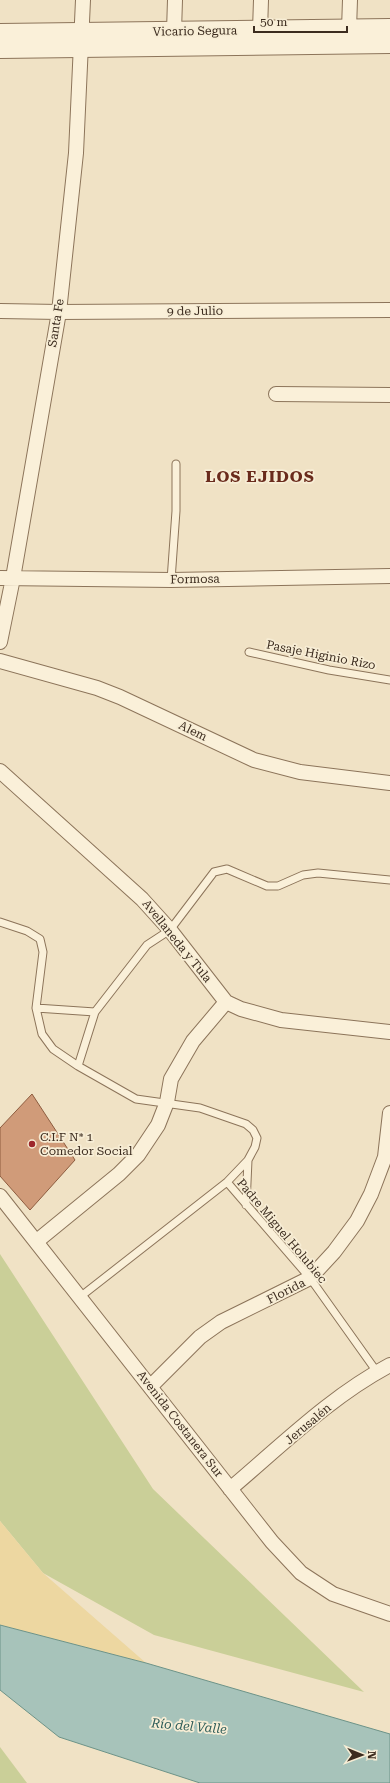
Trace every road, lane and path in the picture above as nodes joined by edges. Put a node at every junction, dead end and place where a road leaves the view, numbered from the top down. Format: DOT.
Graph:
graph roads {
  1 [pos="83,0"];
  2 [pos="175,0"];
  3 [pos="261,0"];
  4 [pos="350,0"];
  5 [pos="390,28"];
  6 [pos="349,29"];
  7 [pos="260,30"];
  8 [pos="174,31"];
  9 [pos="0,33"];
  10 [pos="81,40"];
  11 [pos="390,44"];
  12 [pos="0,49"];
  13 [pos="390,310"];
  14 [pos="0,311"];
  15 [pos="59,312"];
  16 [pos="276,394"];
  17 [pos="390,394"];
  18 [pos="176,464"];
  19 [pos="390,576"];
  20 [pos="6,578"];
  21 [pos="171,580"];
  22 [pos="0,642"];
  23 [pos="249,652"];
  24 [pos="0,662"];
  25 [pos="390,680"];
  26 [pos="0,771"];
  27 [pos="390,783"];
  28 [pos="390,880"];
  29 [pos="0,922"];
  30 [pos="170,930"];
  31 [pos="226,1002"];
  32 [pos="36,1008"];
  33 [pos="95,1012"];
  34 [pos="390,1032"];
  35 [pos="78,1066"];
  36 [pos="167,1102"];
  37 [pos="390,1113"];
  38 [pos="387,1157"];
  39 [pos="248,1160"];
  40 [pos="227,1182"];
  41 [pos="0,1196"];
  42 [pos="246,1205"];
  43 [pos="37,1241"];
  44 [pos="310,1278"];
  45 [pos="80,1297"];
  46 [pos="390,1365"];
  47 [pos="377,1372"];
  48 [pos="151,1386"];
  49 [pos="230,1489"];
  50 [pos="390,1614"];
  1 -- 10 [label="street, Santa Fe"];
  2 -- 8 [label="street"];
  3 -- 7 [label="street"];
  4 -- 6 [label="street"];
  5 -- 6 [label="street, Vicario Segura"];
  6 -- 7 [label="street, Vicario Segura"];
  7 -- 8 [label="street, Vicario Segura"];
  8 -- 10 [label="street, Vicario Segura"];
  9 -- 10 [label="street, Vicario Segura"];
  10 -- 11 [label="street, Vicario Segura"];
  10 -- 12 [label="street, Vicario Segura"];
  10 -- 15 [label="street, Santa Fe"];
  13 -- 15 [label="street, 9 de Julio"];
  14 -- 15 [label="street, 9 de Julio"];
  15 -- 20 [label="street, Santa Fe"];
  16 -- 17 [label="street"];
  18 -- 21 [label="lane"];
  19 -- 21 [label="street, Formosa"];
  20 -- 21 [label="street, Formosa"];
  20 -- 22 [label="street, Santa Fe"];
  23 -- 25 [label="lane, Pasaje Higinio Rizo"];
  24 -- 27 [label="street, Alem"];
  26 -- 30 [label="street, Avellaneda y Tula"];
  28 -- 30 [label="lane"];
  29 -- 32 [label="lane"];
  30 -- 31 [label="street, Avellaneda y Tula"];
  30 -- 33 [label="lane"];
  31 -- 34 [label="street, Avellaneda y Tula"];
  31 -- 36 [label="street"];
  32 -- 33 [label="lane"];
  32 -- 35 [label="lane"];
  33 -- 35 [label="lane"];
  35 -- 36 [label="lane"];
  36 -- 39 [label="lane"];
  36 -- 43 [label="street"];
  37 -- 38 [label="street, Florida"];
  38 -- 44 [label="street, Florida"];
  39 -- 40 [label="lane"];
  39 -- 42 [label="lane"];
  40 -- 42 [label="lane, Padre Miguel Holubiec"];
  40 -- 45 [label="lane"];
  41 -- 43 [label="street, Avenida Costanera Sur"];
  42 -- 44 [label="lane, Padre Miguel Holubiec"];
  43 -- 45 [label="street, Avenida Costanera Sur"];
  44 -- 47 [label="lane, Padre Miguel Holubiec"];
  44 -- 48 [label="street, Florida"];
  45 -- 48 [label="street, Avenida Costanera Sur"];
  46 -- 47 [label="street, Jerusalén"];
  47 -- 49 [label="street, Jerusalén"];
  48 -- 49 [label="street, Avenida Costanera Sur"];
  49 -- 50 [label="street, Avenida Costanera Sur"];
}
